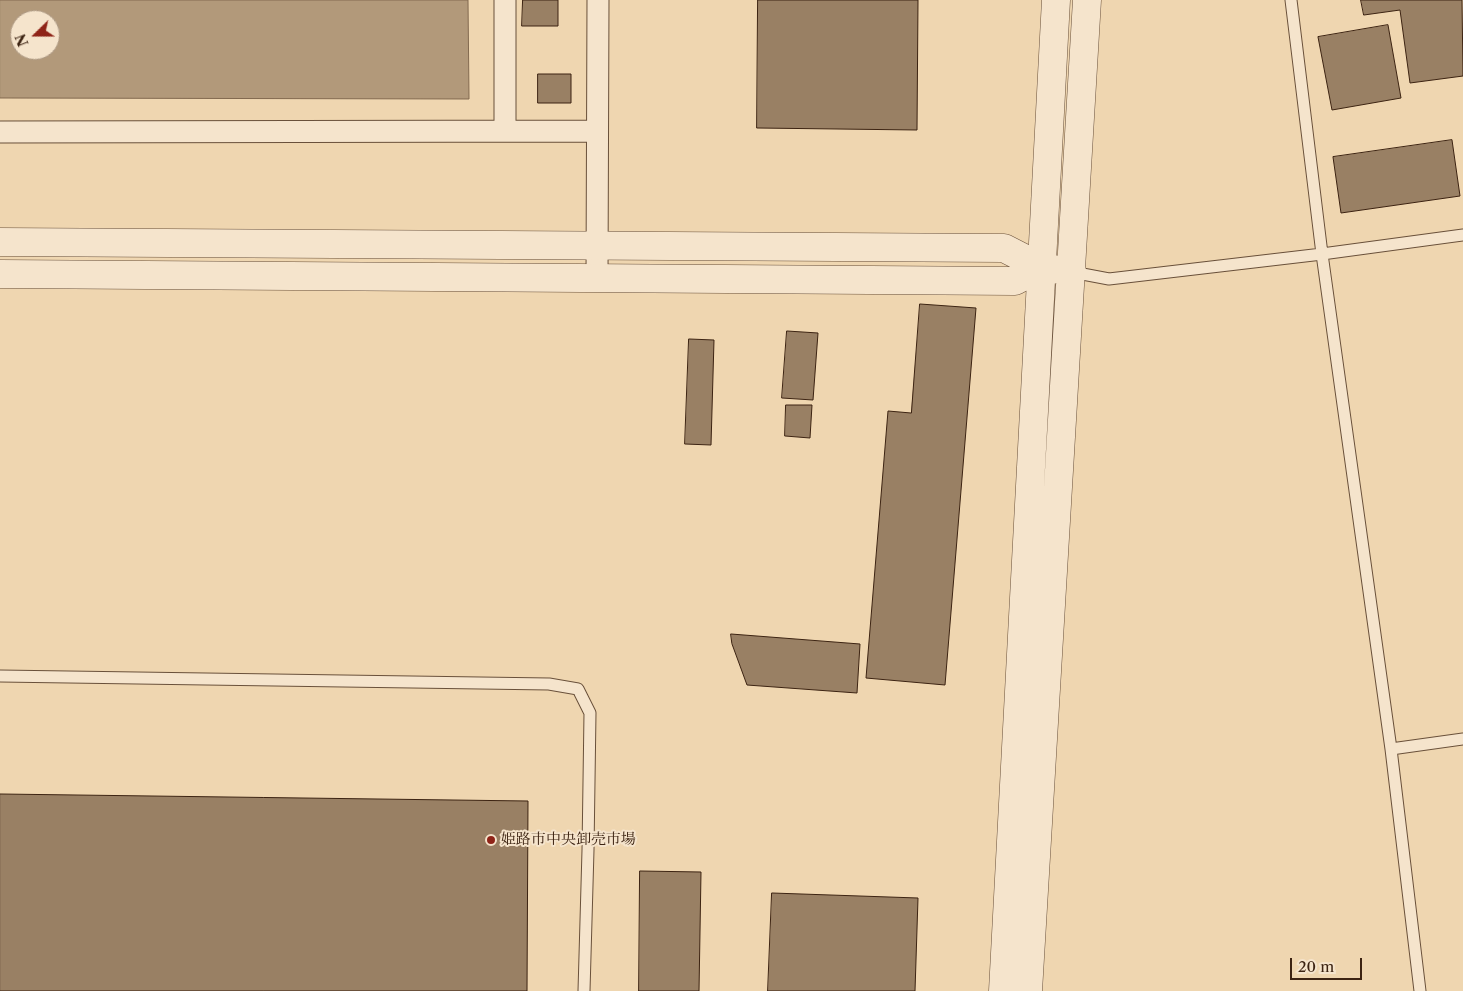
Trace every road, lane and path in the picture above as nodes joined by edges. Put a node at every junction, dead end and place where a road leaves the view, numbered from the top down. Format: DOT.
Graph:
graph roads {
  1 [pos="505,0"];
  2 [pos="598,0"];
  3 [pos="1056,0"];
  4 [pos="1087,0"];
  5 [pos="1291,0"];
  6 [pos="597,131"];
  7 [pos="0,132"];
  8 [pos="505,132"];
  9 [pos="1463,235"];
  10 [pos="0,242"];
  11 [pos="597,246"];
  12 [pos="1322,254"];
  13 [pos="1041,267"];
  14 [pos="1072,272"];
  15 [pos="0,274"];
  16 [pos="597,278"];
  17 [pos="0,676"];
  18 [pos="1463,739"];
  19 [pos="1391,749"];
  20 [pos="584,991"];
  21 [pos="1004,991"];
  22 [pos="1028,991"];
  23 [pos="1420,991"];
  1 -- 8 [label="street"];
  2 -- 6 [label="street"];
  3 -- 13 [label="street"];
  4 -- 14 [label="street"];
  5 -- 12 [label="lane"];
  6 -- 8 [label="street"];
  6 -- 11 [label="street"];
  7 -- 8 [label="street"];
  9 -- 12 [label="lane"];
  10 -- 11 [label="street"];
  11 -- 13 [label="street"];
  11 -- 16 [label="street"];
  12 -- 14 [label="lane"];
  12 -- 19 [label="lane"];
  13 -- 14 [label="street"];
  13 -- 16 [label="street"];
  13 -- 21 [label="street"];
  14 -- 22 [label="street"];
  15 -- 16 [label="street"];
  17 -- 20 [label="lane"];
  18 -- 19 [label="lane"];
  19 -- 23 [label="lane"];
}
